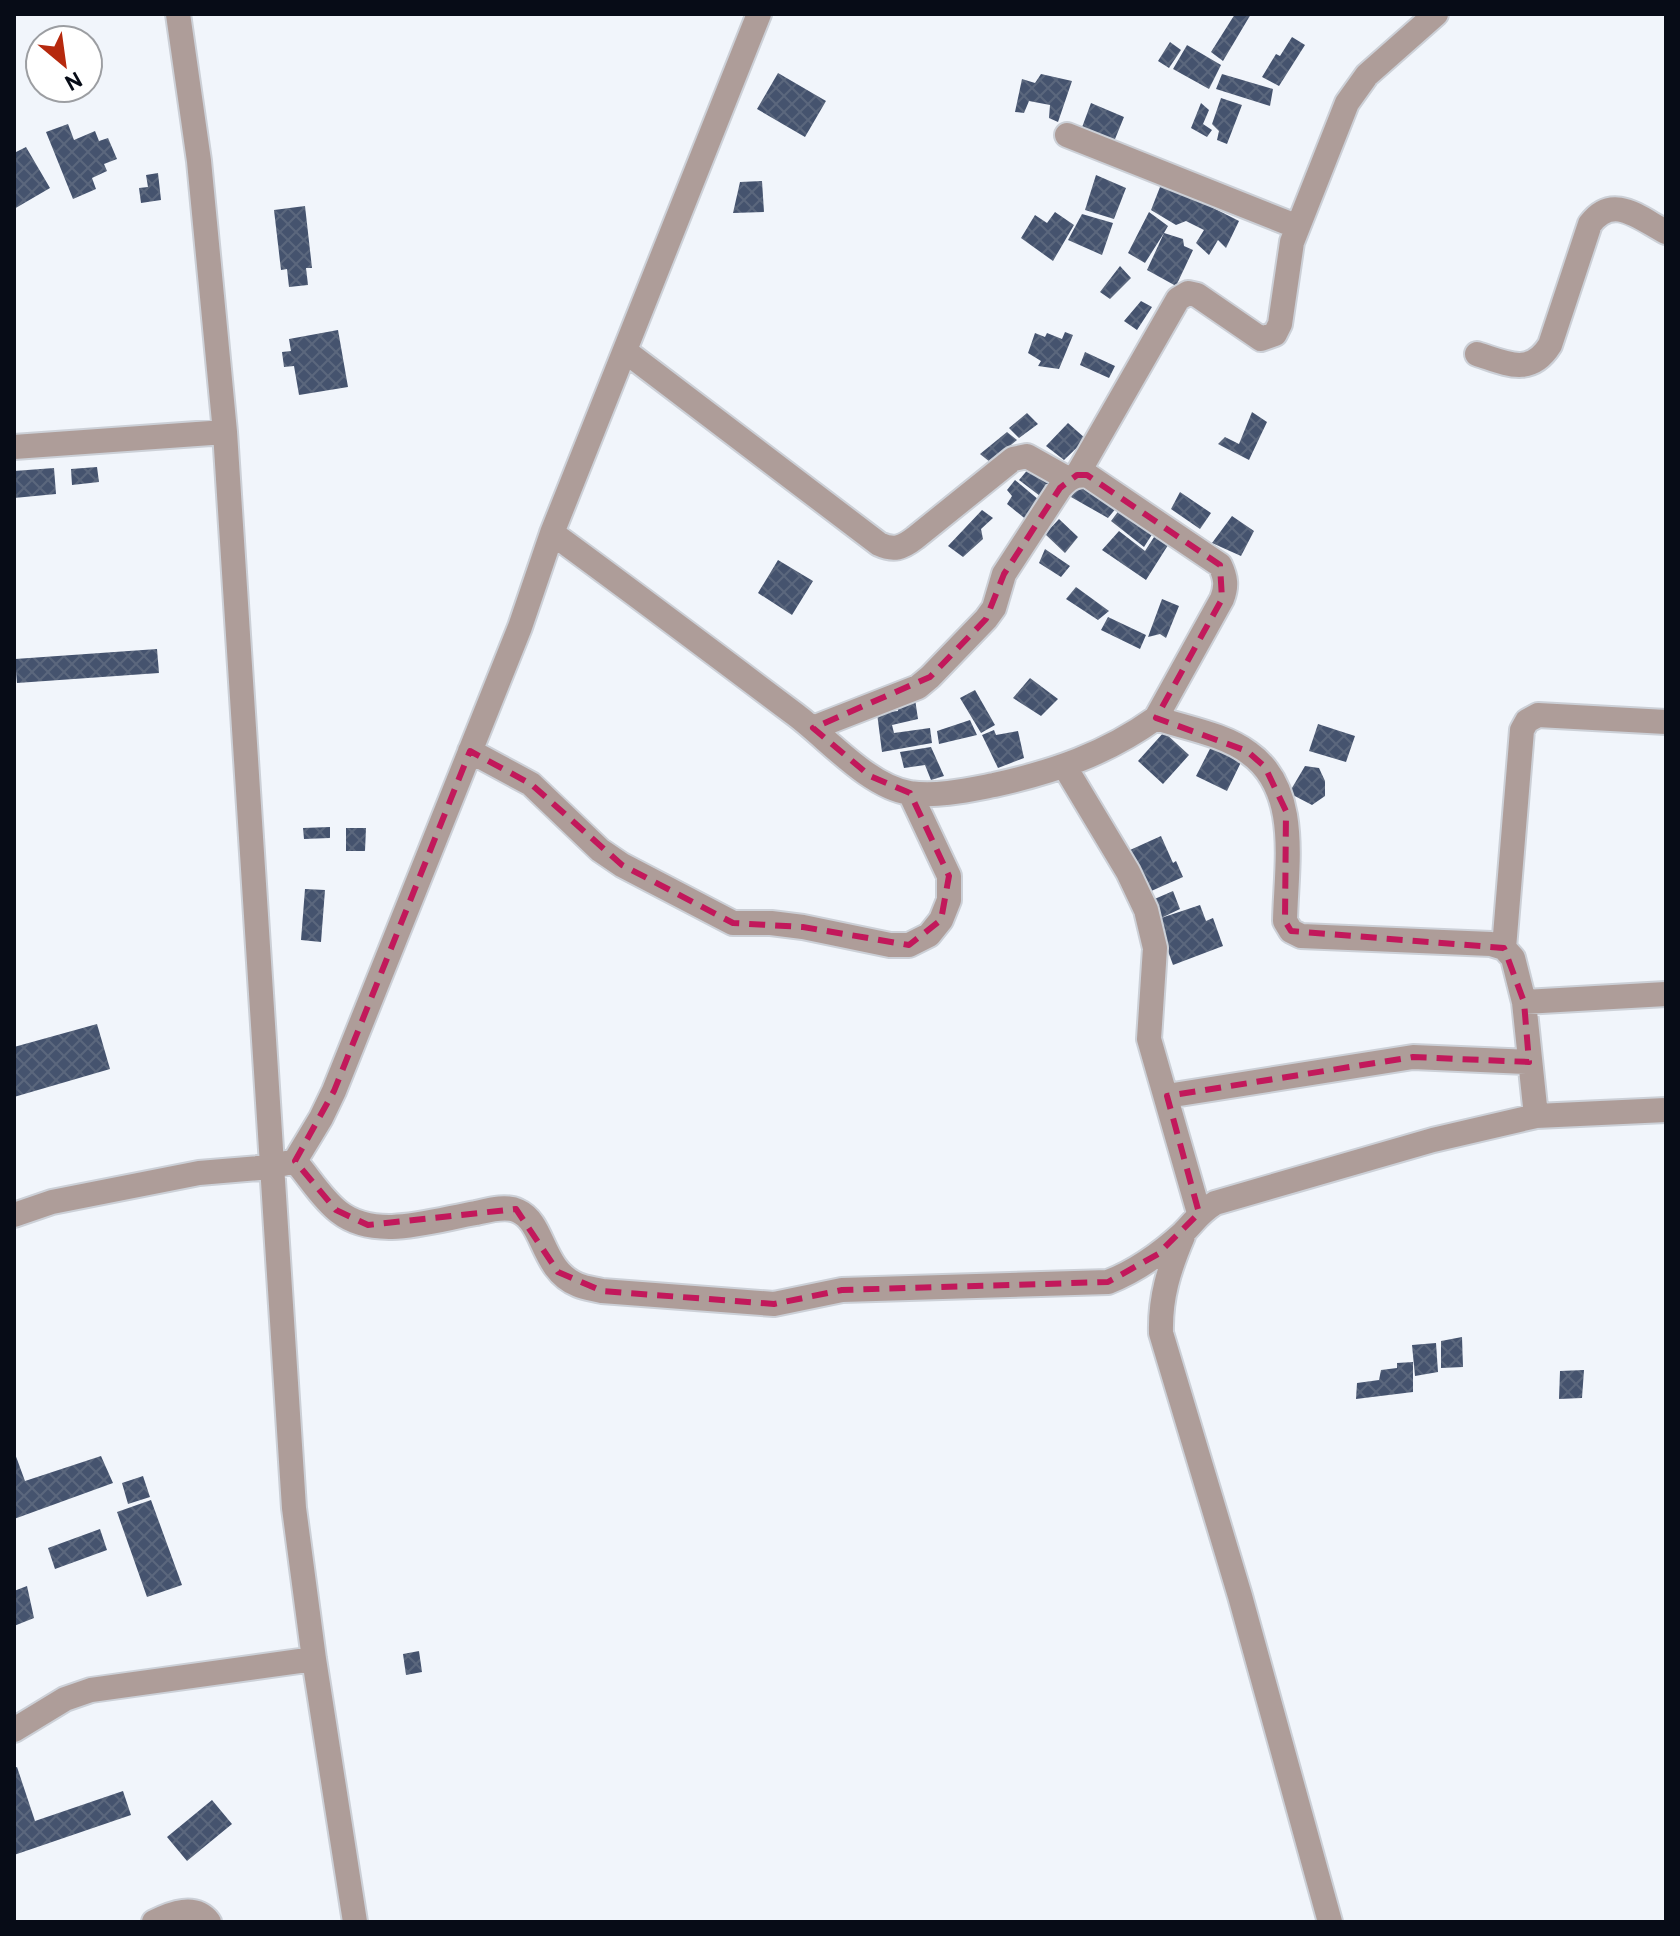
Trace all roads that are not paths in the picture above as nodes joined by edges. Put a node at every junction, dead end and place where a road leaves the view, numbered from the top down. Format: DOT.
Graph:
graph roads {
  1 [pos="178,14"];
  2 [pos="759,14"];
  3 [pos="1436,14"];
  4 [pos="1067,135"];
  5 [pos="1298,227"];
  6 [pos="1666,232"];
  7 [pos="625,351"];
  8 [pos="1477,354"];
  9 [pos="225,432"];
  10 [pos="14,447"];
  11 [pos="1073,477"];
  12 [pos="552,533"];
  13 [pos="1156,718"];
  14 [pos="1666,722"];
  15 [pos="813,728"];
  16 [pos="470,751"];
  17 [pos="1065,767"];
  18 [pos="910,793"];
  19 [pos="1504,948"];
  20 [pos="1666,994"];
  21 [pos="1524,1002"];
  22 [pos="1529,1062"];
  23 [pos="1167,1096"];
  24 [pos="1666,1110"];
  25 [pos="1536,1116"];
  26 [pos="295,1161"];
  27 [pos="270,1167"];
  28 [pos="14,1215"];
  29 [pos="1192,1222"];
  30 [pos="314,1659"];
  31 [pos="14,1730"];
  32 [pos="154,1922"];
  33 [pos="209,1922"];
  34 [pos="355,1922"];
  35 [pos="1330,1922"];
  1 -- 9 [label="street"];
  2 -- 7 [label="street"];
  3 -- 5 [label="street"];
  4 -- 5 [label="street"];
  5 -- 11 [label="street"];
  6 -- 8 [label="street"];
  7 -- 11 [label="street"];
  7 -- 12 [label="street"];
  9 -- 10 [label="street"];
  9 -- 27 [label="street"];
  11 -- 13 [label="street"];
  11 -- 15 [label="street"];
  12 -- 15 [label="street"];
  12 -- 16 [label="street"];
  13 -- 17 [label="street"];
  13 -- 19 [label="street"];
  14 -- 19 [label="street"];
  15 -- 18 [label="street"];
  16 -- 18 [label="street"];
  16 -- 26 [label="street"];
  17 -- 18 [label="street"];
  17 -- 23 [label="street"];
  19 -- 21 [label="street"];
  20 -- 21 [label="street"];
  21 -- 22 [label="street"];
  22 -- 23 [label="street"];
  22 -- 25 [label="street"];
  23 -- 29 [label="street"];
  24 -- 25 [label="street"];
  25 -- 29 [label="street"];
  26 -- 27 [label="street"];
  26 -- 29 [label="street"];
  27 -- 28 [label="street"];
  27 -- 30 [label="street"];
  29 -- 35 [label="street"];
  30 -- 31 [label="street"];
  30 -- 34 [label="street"];
  32 -- 33 [label="street"];
}
